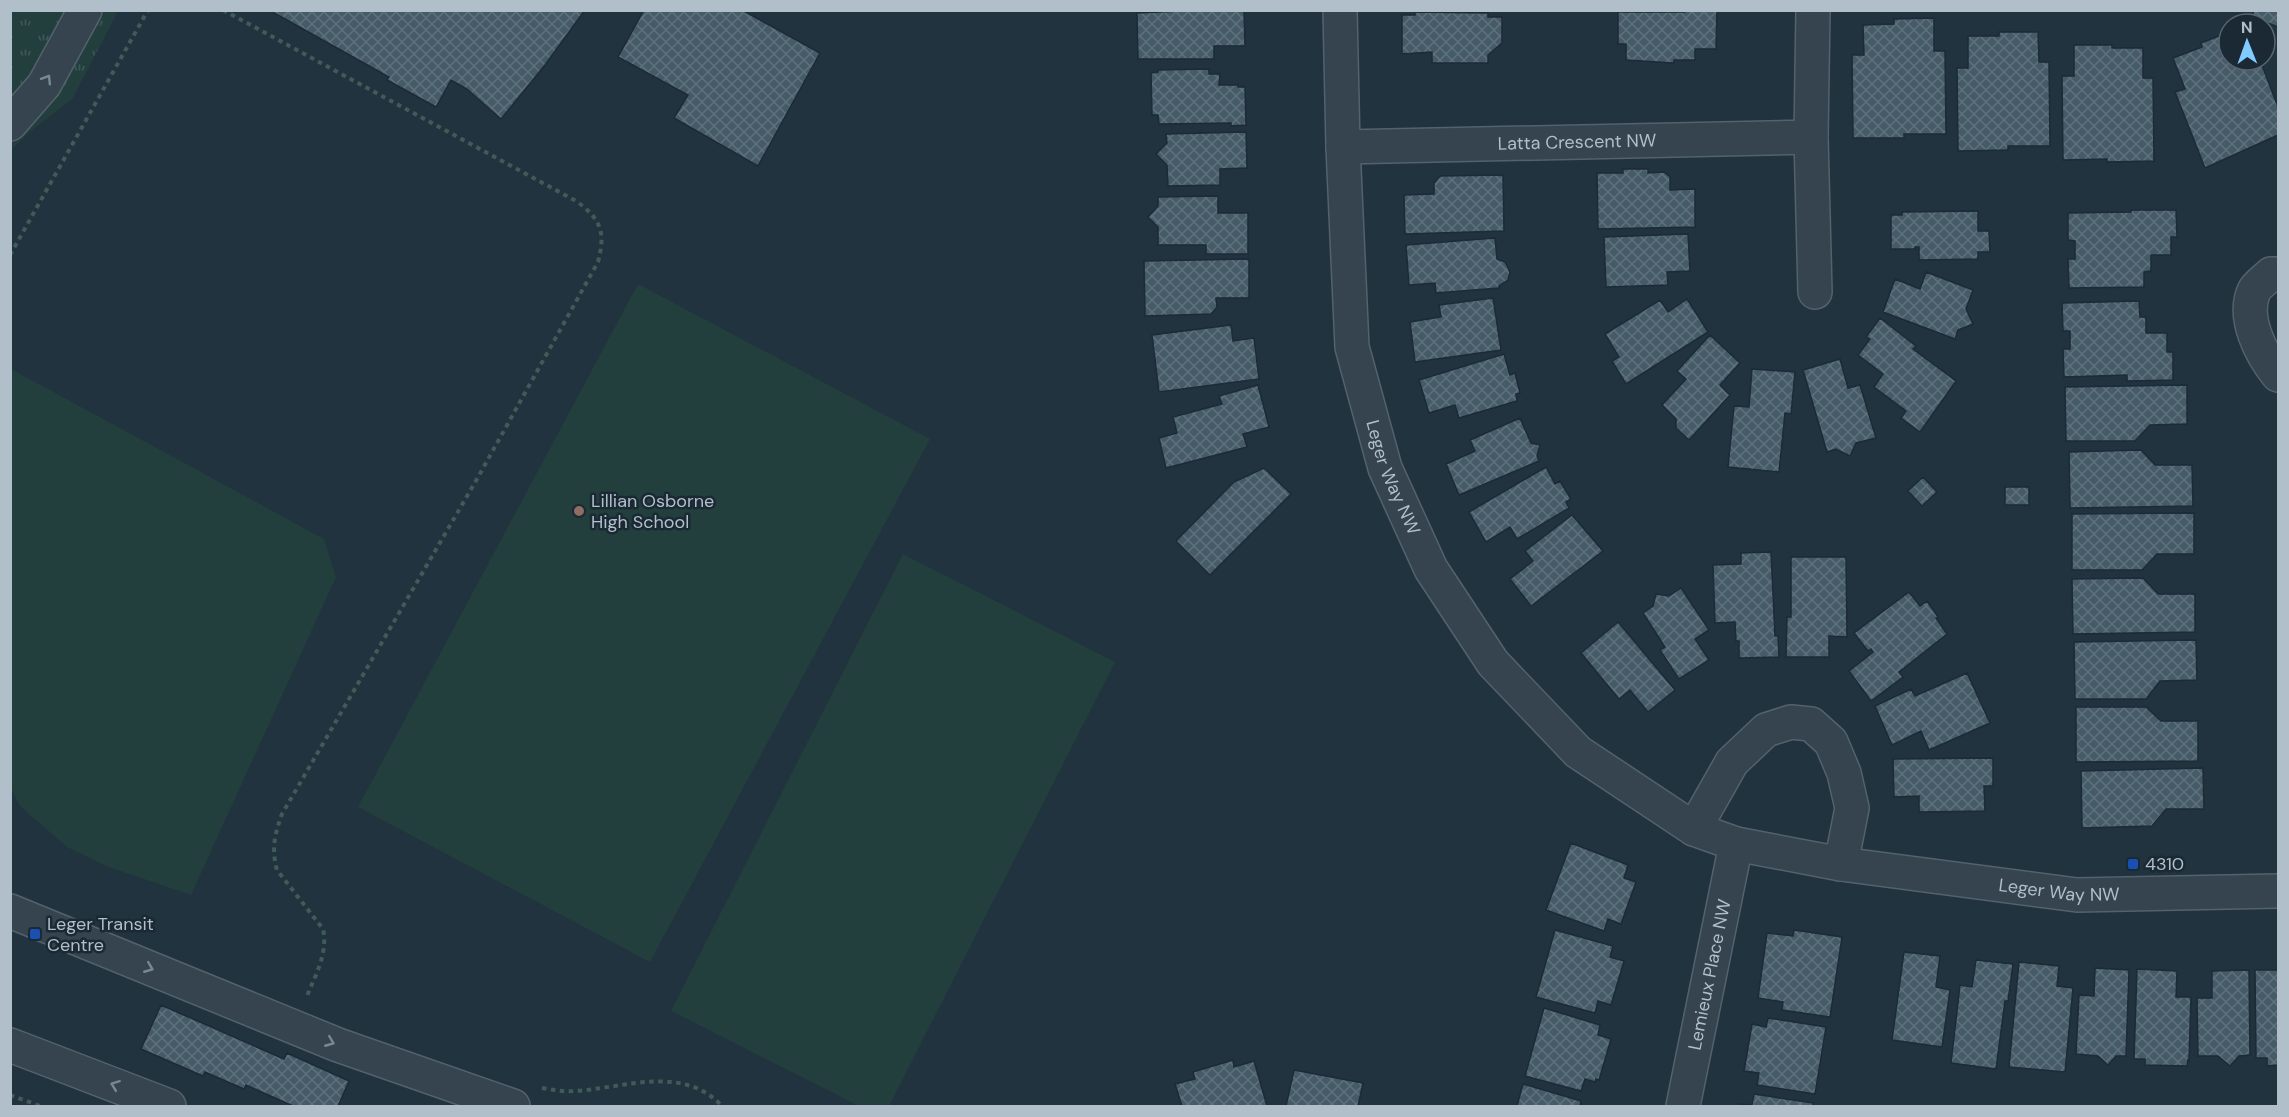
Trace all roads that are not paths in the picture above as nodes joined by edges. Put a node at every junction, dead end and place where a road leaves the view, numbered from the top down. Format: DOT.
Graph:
graph roads {
  1 [pos="85,10"];
  2 [pos="1340,10"];
  3 [pos="1813,10"];
  4 [pos="10,124"];
  5 [pos="1811,137"];
  6 [pos="1343,147"];
  7 [pos="2278,274"];
  8 [pos="1815,292"];
  9 [pos="2278,375"];
  10 [pos="1694,829"];
  11 [pos="1736,844"];
  12 [pos="1841,864"];
  13 [pos="2278,891"];
  14 [pos="10,911"];
  15 [pos="10,1045"];
  16 [pos="522,1095"];
  17 [pos="169,1107"];
  18 [pos="1683,1107"];
  4 -- 1 [label="street, one-way"];
  2 -- 6 [label="street, Leger Way NW"];
  3 -- 5 [label="street"];
  5 -- 6 [label="street, Latta Crescent NW"];
  5 -- 8 [label="street"];
  6 -- 10 [label="street, Leger Way NW"];
  7 -- 9 [label="street"];
  10 -- 11 [label="street, Leger Way NW"];
  10 -- 12 [label="street"];
  11 -- 12 [label="street, Leger Way NW"];
  11 -- 18 [label="street, Lemieux Place NW"];
  12 -- 13 [label="street, Leger Way NW"];
  14 -- 16 [label="street, one-way"];
  17 -- 15 [label="street, one-way"];
}
